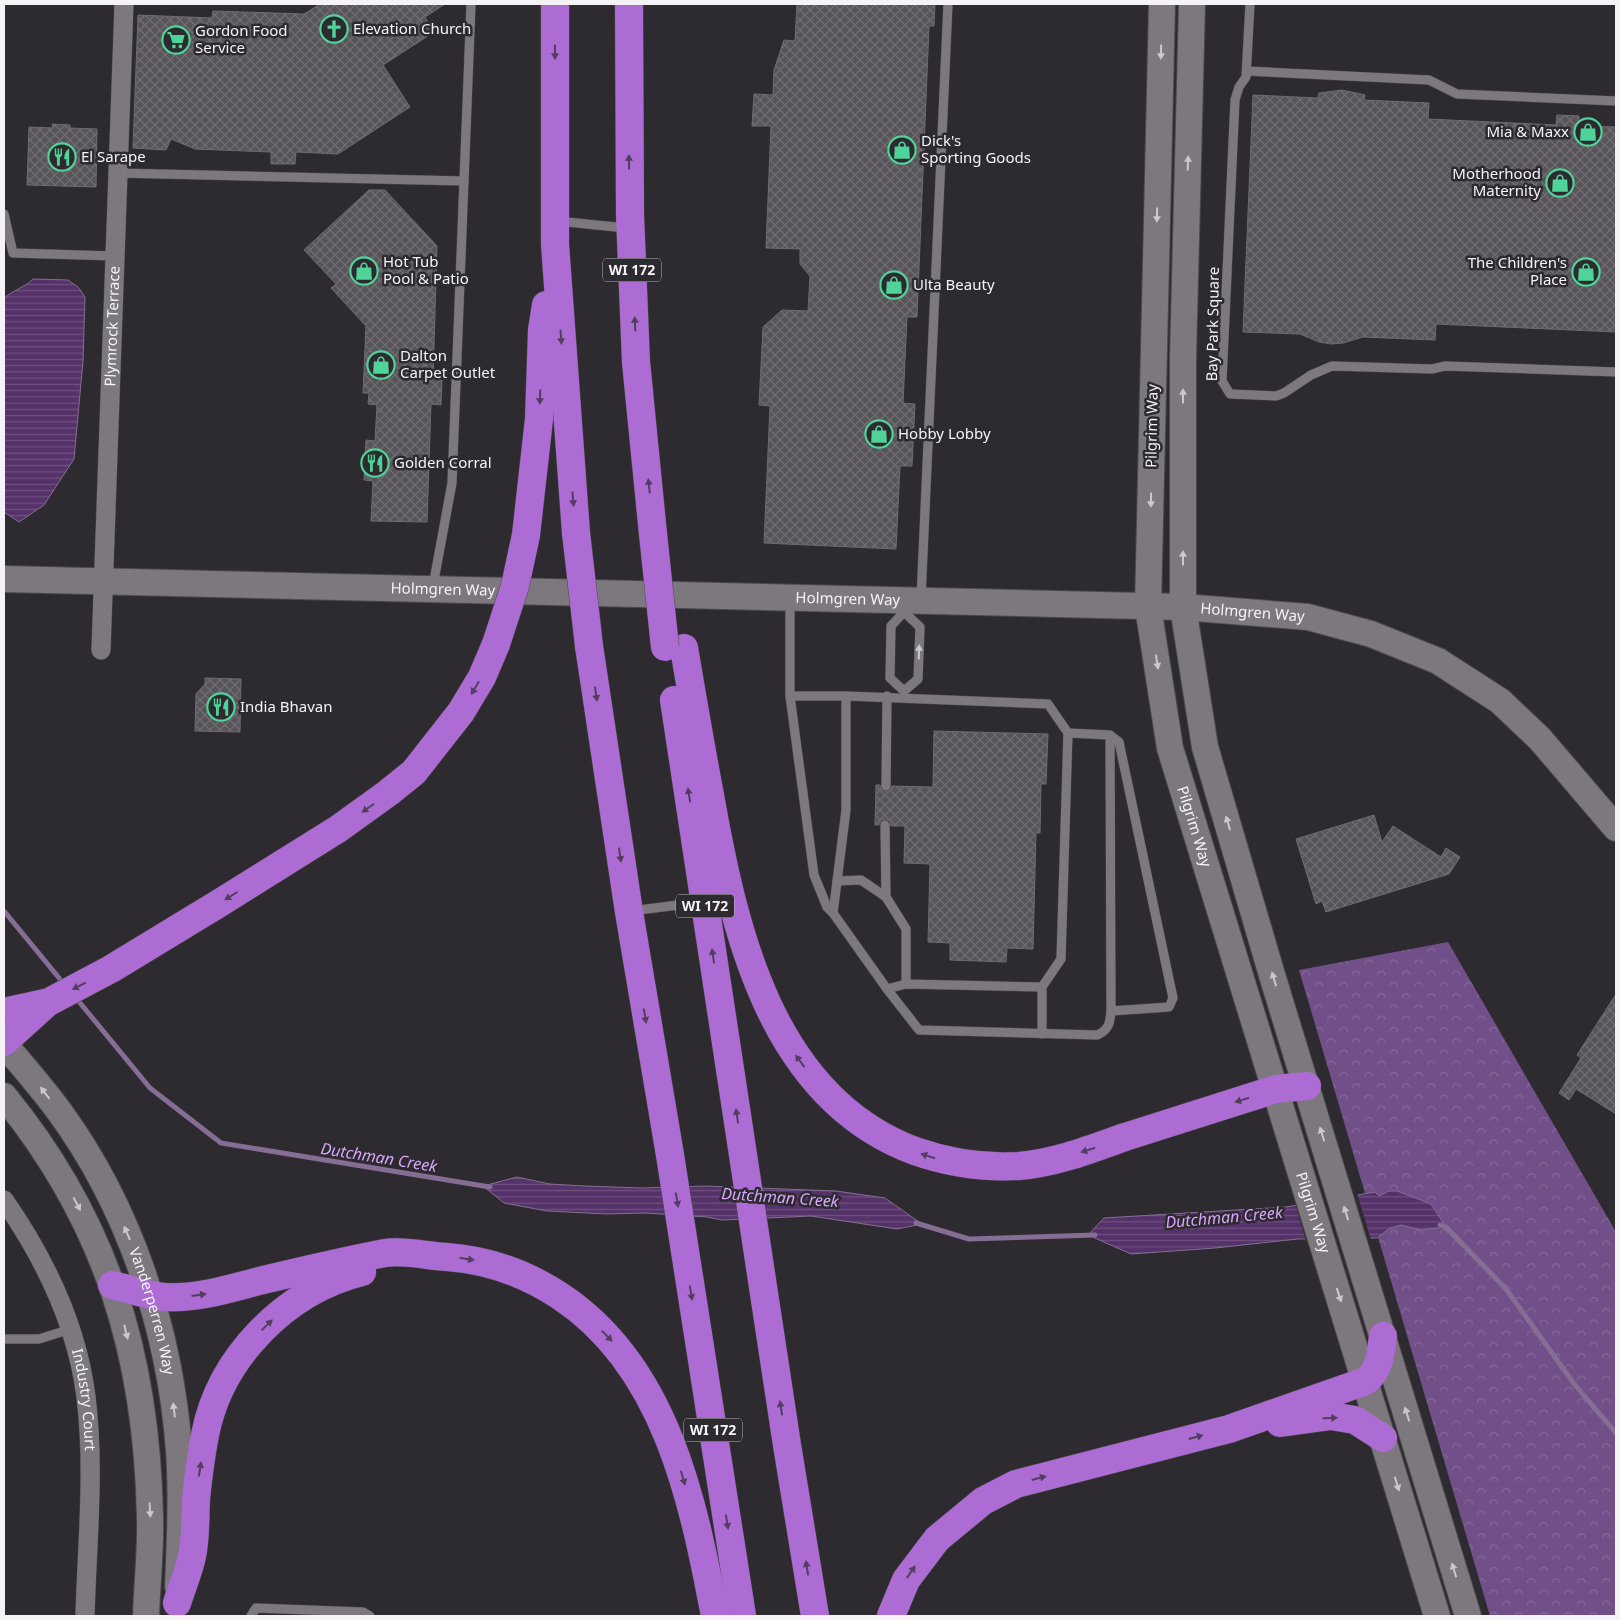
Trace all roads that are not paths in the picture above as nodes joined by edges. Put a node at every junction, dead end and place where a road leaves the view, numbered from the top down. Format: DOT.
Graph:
graph roads {
  1 [pos="124,4"];
  2 [pos="470,4"];
  3 [pos="554,4"];
  4 [pos="628,4"];
  5 [pos="948,4"];
  6 [pos="1162,4"];
  7 [pos="1192,4"];
  8 [pos="1250,4"];
  9 [pos="1247,71"];
  10 [pos="1616,101"];
  11 [pos="118,173"];
  12 [pos="464,181"];
  13 [pos="4,214"];
  14 [pos="630,229"];
  15 [pos="555,232"];
  16 [pos="115,256"];
  17 [pos="1616,372"];
  18 [pos="4,579"];
  19 [pos="102,582"];
  20 [pos="432,590"];
  21 [pos="790,599"];
  22 [pos="910,605"];
  23 [pos="1183,607"];
  24 [pos="1148,608"];
  25 [pos="674,647"];
  26 [pos="101,650"];
  27 [pos="790,696"];
  28 [pos="846,696"];
  29 [pos="887,696"];
  30 [pos="1068,733"];
  31 [pos="1110,735"];
  32 [pos="886,786"];
  33 [pos="885,826"];
  34 [pos="1616,828"];
  35 [pos="836,881"];
  36 [pos="886,897"];
  37 [pos="705,902"];
  38 [pos="628,912"];
  39 [pos="832,913"];
  40 [pos="906,984"];
  41 [pos="1042,987"];
  42 [pos="887,989"];
  43 [pos="47,1003"];
  44 [pos="1112,1011"];
  45 [pos="4,1012"];
  46 [pos="1042,1034"];
  47 [pos="4,1043"];
  48 [pos="1307,1086"];
  49 [pos="1276,1089"];
  50 [pos="4,1096"];
  51 [pos="4,1200"];
  52 [pos="419,1255"];
  53 [pos="112,1285"];
  54 [pos="150,1295"];
  55 [pos="71,1329"];
  56 [pos="1384,1336"];
  57 [pos="4,1339"];
  58 [pos="1366,1380"];
  59 [pos="1229,1429"];
  60 [pos="1383,1438"];
  61 [pos="177,1609"];
  62 [pos="85,1616"];
  63 [pos="146,1616"];
  64 [pos="252,1616"];
  65 [pos="370,1616"];
  66 [pos="715,1616"];
  67 [pos="742,1616"];
  68 [pos="815,1616"];
  69 [pos="891,1616"];
  70 [pos="1437,1616"];
  71 [pos="1468,1616"];
  1 -- 11 [label="street, Plymrock Terrace"];
  2 -- 12 [label="lane"];
  3 -- 15 [label="highway, WI 172, one-way"];
  14 -- 4 [label="highway, WI 172, one-way"];
  5 -- 22 [label="lane"];
  6 -- 24 [label="street, Pilgrim Way, one-way"];
  23 -- 7 [label="street, Pilgrim Way, one-way"];
  8 -- 9 [label="lane"];
  9 -- 10 [label="lane"];
  9 -- 17 [label="lane, Bay Park Square"];
  11 -- 12 [label="lane"];
  11 -- 16 [label="street, Plymrock Terrace"];
  12 -- 20 [label="lane"];
  13 -- 16 [label="lane"];
  14 -- 15 [label="lane"];
  25 -- 14 [label="highway, WI 172, one-way, bridge"];
  15 -- 38 [label="highway, WI 172, one-way, bridge"];
  15 -- 43 [label="highway, one-way, bridge"];
  16 -- 19 [label="street, Plymrock Terrace"];
  18 -- 19 [label="street, Holmgren Way"];
  19 -- 20 [label="street, Holmgren Way"];
  19 -- 26 [label="street, Plymrock Terrace"];
  20 -- 21 [label="street, Holmgren Way"];
  21 -- 22 [label="street, Holmgren Way"];
  21 -- 27 [label="lane"];
  22 -- 22 [label="lane, one-way"];
  22 -- 24 [label="street, Holmgren Way"];
  23 -- 24 [label="street, Holmgren Way"];
  23 -- 34 [label="street, Holmgren Way"];
  48 -- 23 [label="street, Pilgrim Way, one-way"];
  24 -- 49 [label="street, Pilgrim Way, one-way"];
  37 -- 25 [label="highway, WI 172, one-way"];
  49 -- 25 [label="highway, one-way"];
  27 -- 28 [label="lane"];
  27 -- 39 [label="lane"];
  28 -- 29 [label="lane"];
  28 -- 35 [label="lane"];
  29 -- 30 [label="lane"];
  29 -- 32 [label="lane"];
  30 -- 31 [label="lane"];
  30 -- 41 [label="lane"];
  31 -- 44 [label="lane"];
  31 -- 44 [label="lane"];
  33 -- 36 [label="lane"];
  35 -- 36 [label="lane"];
  35 -- 39 [label="lane"];
  36 -- 40 [label="lane"];
  37 -- 38 [label="lane"];
  68 -- 37 [label="highway, WI 172, one-way"];
  38 -- 67 [label="highway, WI 172, one-way"];
  39 -- 42 [label="lane"];
  40 -- 41 [label="lane"];
  40 -- 42 [label="lane"];
  41 -- 46 [label="lane"];
  42 -- 46 [label="lane"];
  43 -- 45 [label="highway"];
  43 -- 47 [label="highway"];
  44 -- 46 [label="lane"];
  54 -- 47 [label="street, Vanderperren Way, one-way"];
  48 -- 49 [label="highway"];
  56 -- 48 [label="street, Pilgrim Way, one-way"];
  49 -- 58 [label="street, Pilgrim Way, one-way"];
  50 -- 53 [label="street, Vanderperren Way, one-way"];
  51 -- 55 [label="street, Industry Court"];
  54 -- 52 [label="highway, one-way"];
  61 -- 52 [label="highway, one-way"];
  52 -- 66 [label="highway, one-way"];
  53 -- 54 [label="highway"];
  53 -- 63 [label="street, Vanderperren Way, one-way"];
  61 -- 54 [label="street, Vanderperren Way, one-way"];
  55 -- 57 [label="lane"];
  55 -- 62 [label="street, Industry Court"];
  56 -- 58 [label="highway"];
  71 -- 56 [label="street, Pilgrim Way, one-way"];
  58 -- 59 [label="highway"];
  58 -- 60 [label="street, Pilgrim Way"];
  59 -- 60 [label="highway, one-way"];
  69 -- 59 [label="highway, one-way"];
  60 -- 70 [label="street, Pilgrim Way, one-way"];
  64 -- 65 [label="lane"];
}
